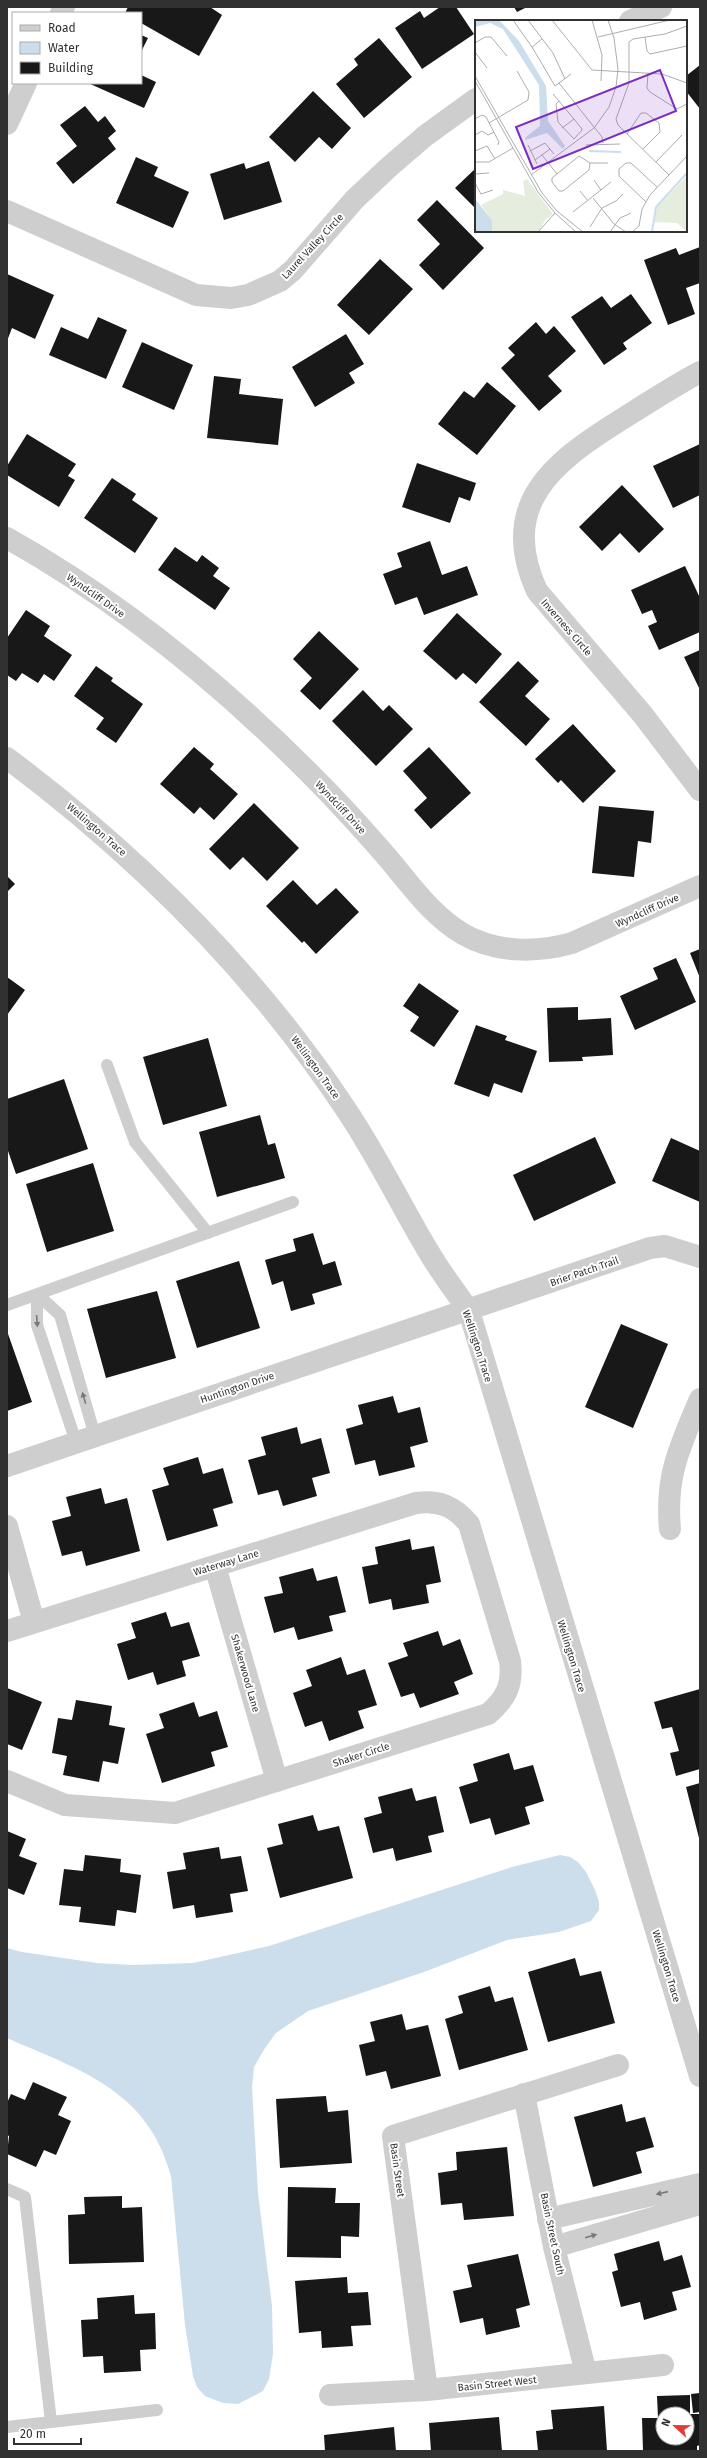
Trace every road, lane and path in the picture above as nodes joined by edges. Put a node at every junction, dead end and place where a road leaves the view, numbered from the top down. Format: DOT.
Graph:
graph roads {
  1 [pos="661,7"];
  2 [pos="632,20"];
  3 [pos="26,84"];
  4 [pos="475,100"];
  5 [pos="7,124"];
  6 [pos="7,211"];
  7 [pos="700,372"];
  8 [pos="7,538"];
  9 [pos="7,758"];
  10 [pos="700,790"];
  11 [pos="700,886"];
  12 [pos="107,1065"];
  13 [pos="293,1202"];
  14 [pos="208,1233"];
  15 [pos="700,1257"];
  16 [pos="37,1294"];
  17 [pos="7,1304"];
  18 [pos="469,1311"];
  19 [pos="700,1399"];
  20 [pos="85,1439"];
  21 [pos="7,1466"];
  22 [pos="446,1504"];
  23 [pos="7,1526"];
  24 [pos="670,1529"];
  25 [pos="215,1566"];
  26 [pos="34,1622"];
  27 [pos="7,1631"];
  28 [pos="7,1781"];
  29 [pos="277,1781"];
  30 [pos="618,2065"];
  31 [pos="700,2076"];
  32 [pos="524,2094"];
  33 [pos="700,2184"];
  34 [pos="7,2189"];
  35 [pos="700,2204"];
  36 [pos="548,2219"];
  37 [pos="554,2247"];
  38 [pos="663,2365"];
  39 [pos="586,2374"];
  40 [pos="427,2390"];
  41 [pos="330,2395"];
  42 [pos="157,2410"];
  43 [pos="52,2422"];
  44 [pos="7,2427"];
  1 -- 2 [label="street"];
  3 -- 5 [label="street"];
  4 -- 6 [label="street, Laurel Valley Circle"];
  7 -- 10 [label="street, Inverness Circle"];
  8 -- 11 [label="street, Wyndcliff Drive"];
  9 -- 18 [label="street, Wellington Trace"];
  12 -- 14 [label="lane"];
  13 -- 14 [label="lane"];
  14 -- 16 [label="lane"];
  15 -- 18 [label="street, Brier Patch Trail"];
  16 -- 17 [label="lane"];
  16 -- 20 [label="lane, one-way"];
  20 -- 16 [label="lane, one-way"];
  18 -- 20 [label="street, Huntington Drive"];
  18 -- 31 [label="street, Wellington Trace"];
  19 -- 24 [label="street"];
  20 -- 21 [label="street, Huntington Drive"];
  22 -- 25 [label="street, Waterway Lane"];
  22 -- 29 [label="street, Shaker Circle"];
  23 -- 26 [label="street"];
  25 -- 26 [label="street, Waterway Lane"];
  25 -- 29 [label="street, Shakerwood Lane"];
  26 -- 27 [label="street, Waterway Lane"];
  28 -- 29 [label="street, Shaker Circle"];
  30 -- 32 [label="street, Basin Street"];
  32 -- 36 [label="street, Basin Street South"];
  32 -- 40 [label="street, Basin Street"];
  33 -- 36 [label="street, one-way"];
  34 -- 43 [label="lane"];
  37 -- 35 [label="street, one-way"];
  36 -- 37 [label="street, Basin Street South"];
  37 -- 39 [label="street, Basin Street South"];
  38 -- 39 [label="street, Basin Street West"];
  39 -- 40 [label="street, Basin Street West"];
  40 -- 41 [label="street, Basin Street West"];
  42 -- 43 [label="lane"];
  43 -- 44 [label="lane"];
}
